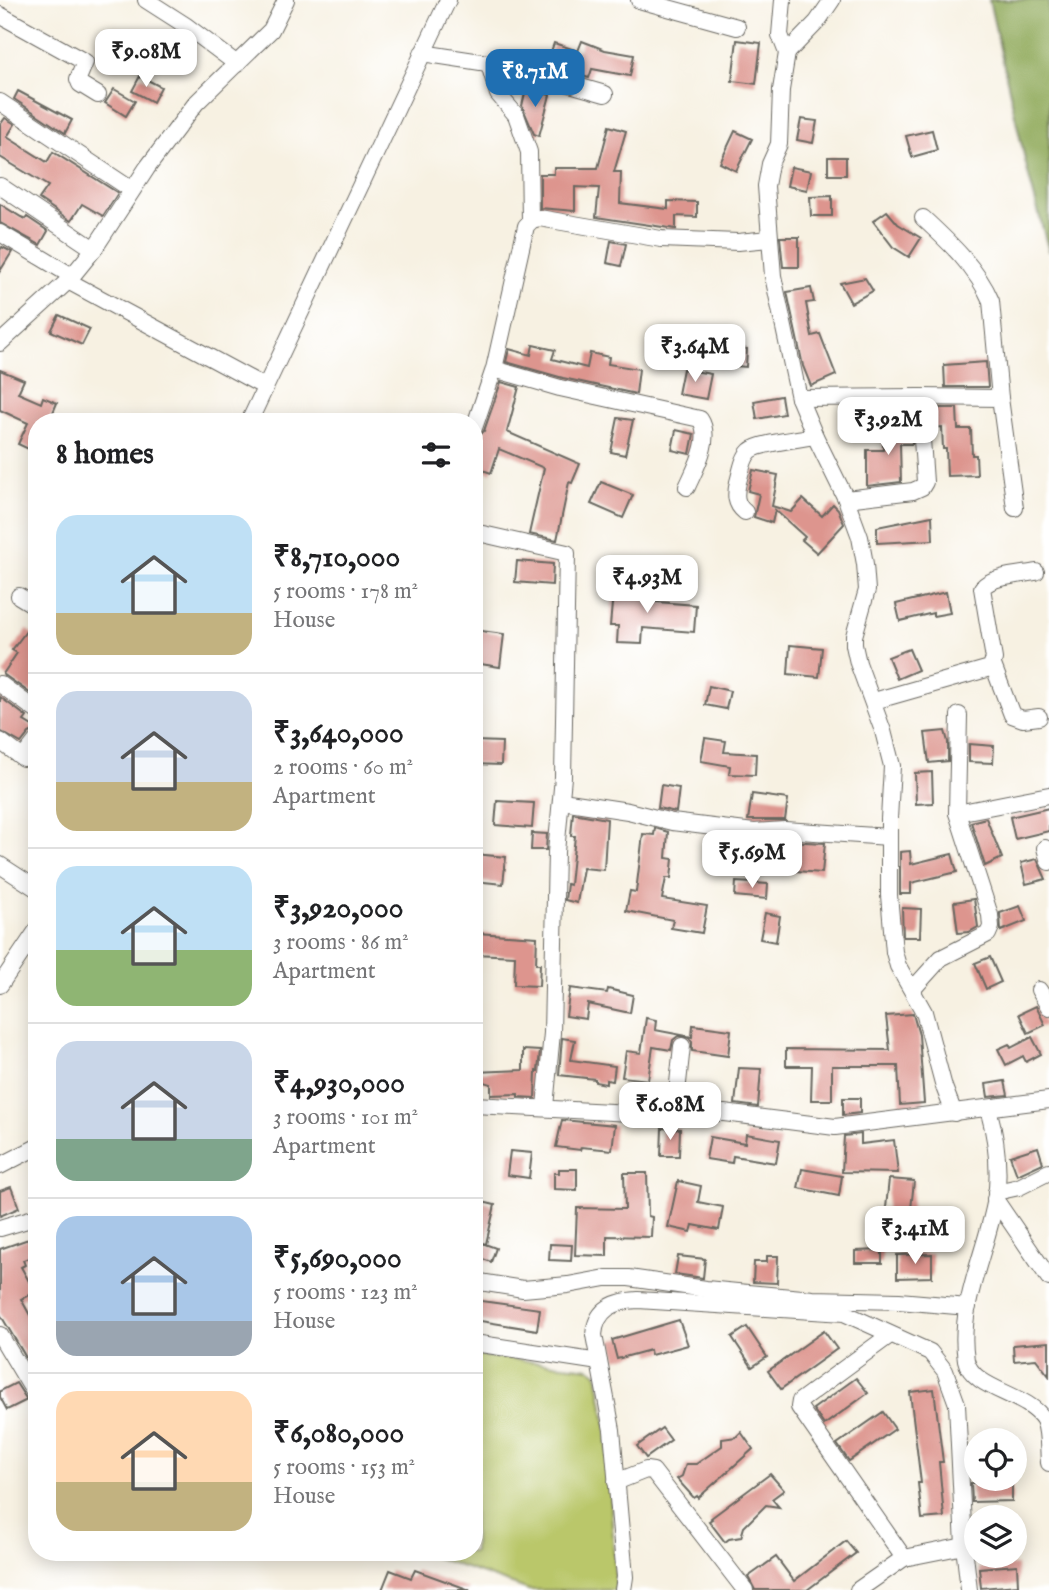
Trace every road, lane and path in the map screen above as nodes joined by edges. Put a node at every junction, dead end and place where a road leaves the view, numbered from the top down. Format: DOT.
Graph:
graph roads {
  1 [pos="146,0"];
  2 [pos="286,0"];
  3 [pos="447,0"];
  4 [pos="639,0"];
  5 [pos="783,0"];
  6 [pos="832,0"];
  7 [pos="0,15"];
  8 [pos="737,26"];
  9 [pos="422,53"];
  10 [pos="787,53"];
  11 [pos="237,64"];
  12 [pos="489,64"];
  13 [pos="605,94"];
  14 [pos="98,95"];
  15 [pos="0,102"];
  16 [pos="0,186"];
  17 [pos="132,190"];
  18 [pos="923,218"];
  19 [pos="530,221"];
  20 [pos="0,233"];
  21 [pos="769,239"];
  22 [pos="94,249"];
  23 [pos="70,279"];
  24 [pos="2,340"];
  25 [pos="494,369"];
  26 [pos="265,387"];
  27 [pos="919,397"];
  28 [pos="799,398"];
  29 [pos="1000,398"];
  30 [pos="253,413"];
  31 [pos="479,413"];
  32 [pos="815,436"];
  33 [pos="687,487"];
  34 [pos="846,499"];
  35 [pos="1015,508"];
  36 [pos="745,512"];
  37 [pos="483,534"];
  38 [pos="1035,572"];
  39 [pos="19,596"];
  40 [pos="28,602"];
  41 [pos="993,665"];
  42 [pos="0,684"];
  43 [pos="874,701"];
  44 [pos="28,704"];
  45 [pos="959,715"];
  46 [pos="1039,717"];
  47 [pos="0,741"];
  48 [pos="28,752"];
  49 [pos="1049,795"];
  50 [pos="562,801"];
  51 [pos="957,813"];
  52 [pos="889,837"];
  53 [pos="0,865"];
  54 [pos="28,883"];
  55 [pos="28,943"];
  56 [pos="0,985"];
  57 [pos="913,989"];
  58 [pos="1039,990"];
  59 [pos="1049,1007"];
  60 [pos="682,1046"];
  61 [pos="1049,1100"];
  62 [pos="483,1105"];
  63 [pos="545,1107"];
  64 [pos="988,1108"];
  65 [pos="675,1111"];
  66 [pos="954,1113"];
  67 [pos="28,1152"];
  68 [pos="0,1166"];
  69 [pos="1049,1172"];
  70 [pos="996,1196"];
  71 [pos="28,1220"];
  72 [pos="0,1228"];
  73 [pos="1049,1278"];
  74 [pos="483,1282"];
  75 [pos="968,1307"];
  76 [pos="0,1335"];
  77 [pos="890,1335"];
  78 [pos="483,1344"];
  79 [pos="599,1362"];
  80 [pos="28,1382"];
  81 [pos="1046,1414"];
  82 [pos="1049,1462"];
  83 [pos="616,1482"];
  84 [pos="964,1546"];
  85 [pos="904,1558"];
  86 [pos="966,1568"];
  87 [pos="624,1583"];
  88 [pos="635,1590"];
  89 [pos="745,1590"];
  90 [pos="858,1590"];
  91 [pos="969,1590"];
  1 -- 11 [label="street"];
  2 -- 11 [label="street"];
  3 -- 9 [label="street"];
  4 -- 8 [label="street"];
  5 -- 10 [label="street"];
  6 -- 10 [label="street"];
  7 -- 14 [label="street"];
  9 -- 12 [label="street"];
  9 -- 26 [label="street"];
  10 -- 21 [label="street"];
  11 -- 17 [label="street"];
  12 -- 13 [label="street"];
  12 -- 19 [label="street"];
  15 -- 17 [label="street"];
  16 -- 22 [label="street"];
  17 -- 22 [label="street"];
  18 -- 29 [label="street"];
  19 -- 21 [label="street"];
  19 -- 25 [label="street"];
  20 -- 23 [label="street"];
  21 -- 28 [label="street"];
  22 -- 23 [label="street"];
  23 -- 24 [label="street"];
  23 -- 26 [label="street"];
  25 -- 31 [label="street"];
  25 -- 33 [label="street"];
  26 -- 30 [label="street"];
  27 -- 28 [label="street"];
  27 -- 29 [label="street"];
  27 -- 34 [label="street"];
  28 -- 32 [label="street"];
  29 -- 35 [label="street"];
  32 -- 34 [label="street"];
  32 -- 36 [label="street"];
  34 -- 43 [label="street"];
  37 -- 50 [label="street"];
  38 -- 41 [label="street"];
  39 -- 40 [label="street"];
  41 -- 43 [label="street"];
  41 -- 46 [label="street"];
  42 -- 44 [label="street"];
  43 -- 52 [label="street"];
  45 -- 51 [label="street"];
  47 -- 48 [label="street"];
  49 -- 51 [label="street"];
  50 -- 52 [label="street"];
  50 -- 63 [label="street"];
  51 -- 57 [label="street"];
  52 -- 57 [label="street"];
  53 -- 54 [label="street"];
  55 -- 56 [label="street"];
  57 -- 66 [label="street"];
  58 -- 59 [label="street"];
  60 -- 65 [label="street"];
  61 -- 64 [label="street"];
  62 -- 63 [label="street"];
  63 -- 65 [label="street"];
  64 -- 66 [label="street"];
  64 -- 70 [label="street"];
  65 -- 66 [label="street"];
  67 -- 68 [label="street"];
  69 -- 70 [label="street"];
  70 -- 73 [label="street"];
  70 -- 75 [label="street"];
  71 -- 72 [label="street"];
  74 -- 75 [label="street"];
  75 -- 81 [label="street"];
  76 -- 80 [label="street"];
  77 -- 79 [label="street"];
  77 -- 84 [label="street"];
  77 -- 85 [label="street"];
  78 -- 79 [label="street"];
  79 -- 83 [label="street"];
  81 -- 82 [label="street"];
  83 -- 87 [label="street"];
  83 -- 89 [label="street"];
  84 -- 85 [label="street"];
  85 -- 90 [label="street"];
  86 -- 91 [label="street"];
  87 -- 88 [label="street"];
}
